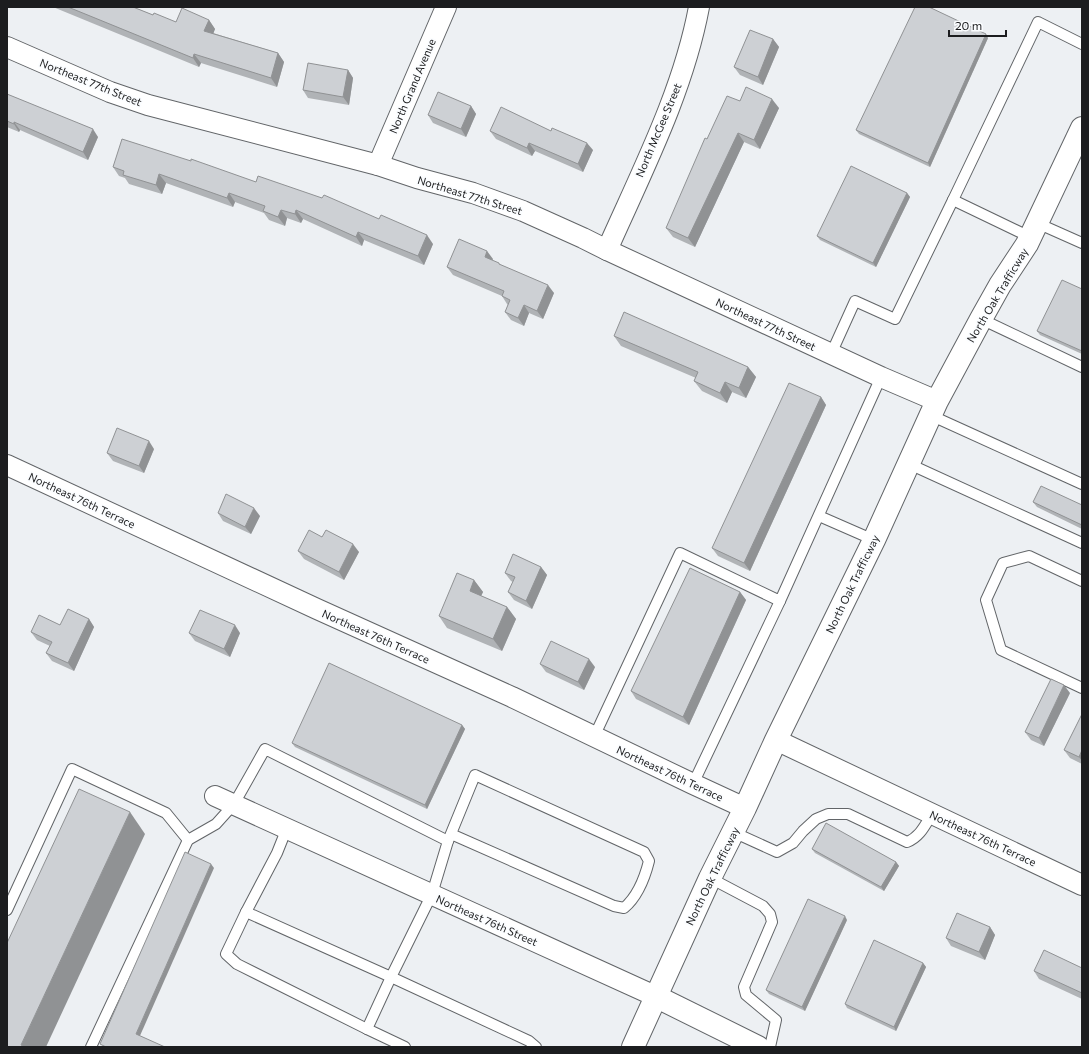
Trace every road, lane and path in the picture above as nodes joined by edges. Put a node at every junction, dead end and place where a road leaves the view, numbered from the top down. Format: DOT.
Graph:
graph roads {
  1 [pos="446,7"];
  2 [pos="700,7"];
  3 [pos="1082,44"];
  4 [pos="7,47"];
  5 [pos="1082,128"];
  6 [pos="378,165"];
  7 [pos="953,200"];
  8 [pos="1034,230"];
  9 [pos="1082,243"];
  10 [pos="607,250"];
  11 [pos="981,319"];
  12 [pos="831,354"];
  13 [pos="1082,367"];
  14 [pos="881,377"];
  15 [pos="933,408"];
  16 [pos="908,463"];
  17 [pos="7,465"];
  18 [pos="1082,484"];
  19 [pos="819,516"];
  20 [pos="874,540"];
  21 [pos="1082,543"];
  22 [pos="1082,581"];
  23 [pos="780,601"];
  24 [pos="1082,688"];
  25 [pos="594,737"];
  26 [pos="776,740"];
  27 [pos="693,784"];
  28 [pos="215,796"];
  29 [pos="234,804"];
  30 [pos="745,808"];
  31 [pos="932,814"];
  32 [pos="287,828"];
  33 [pos="733,832"];
  34 [pos="450,838"];
  35 [pos="188,840"];
  36 [pos="710,878"];
  37 [pos="1082,885"];
  38 [pos="432,894"];
  39 [pos="7,910"];
  40 [pos="246,912"];
  41 [pos="391,977"];
  42 [pos="655,996"];
  43 [pos="367,1029"];
  44 [pos="91,1047"];
  45 [pos="405,1047"];
  46 [pos="536,1047"];
  47 [pos="633,1047"];
  48 [pos="758,1047"];
  49 [pos="770,1047"];
  1 -- 6 [label="street, North Grand Avenue"];
  2 -- 10 [label="street, North McGee Street"];
  3 -- 7 [label="lane"];
  4 -- 6 [label="street, Northeast 77th Street"];
  5 -- 8 [label="main road, North Oak Trafficway"];
  6 -- 10 [label="street, Northeast 77th Street"];
  7 -- 8 [label="lane"];
  7 -- 12 [label="lane"];
  8 -- 9 [label="lane"];
  8 -- 11 [label="main road, North Oak Trafficway"];
  10 -- 12 [label="street, Northeast 77th Street"];
  11 -- 13 [label="lane"];
  11 -- 15 [label="main road, North Oak Trafficway"];
  12 -- 14 [label="street, Northeast 77th Street"];
  14 -- 15 [label="street, Northeast 77th Street"];
  14 -- 19 [label="lane"];
  15 -- 16 [label="main road, North Oak Trafficway"];
  15 -- 18 [label="lane"];
  16 -- 20 [label="main road, North Oak Trafficway"];
  16 -- 21 [label="lane"];
  17 -- 25 [label="street, Northeast 76th Terrace"];
  19 -- 20 [label="lane"];
  19 -- 23 [label="lane"];
  20 -- 26 [label="main road, North Oak Trafficway"];
  22 -- 24 [label="lane"];
  23 -- 25 [label="lane"];
  23 -- 27 [label="lane"];
  25 -- 27 [label="street, Northeast 76th Terrace"];
  26 -- 30 [label="main road, North Oak Trafficway"];
  26 -- 31 [label="street, Northeast 76th Terrace"];
  27 -- 30 [label="street, Northeast 76th Terrace"];
  28 -- 29 [label="street, Northeast 76th Street"];
  29 -- 32 [label="street, Northeast 76th Street"];
  29 -- 34 [label="lane"];
  29 -- 35 [label="lane"];
  30 -- 33 [label="main road, North Oak Trafficway"];
  31 -- 33 [label="lane"];
  31 -- 37 [label="street, Northeast 76th Terrace"];
  32 -- 38 [label="street, Northeast 76th Street"];
  32 -- 40 [label="lane"];
  33 -- 36 [label="main road, North Oak Trafficway"];
  34 -- 34 [label="lane"];
  34 -- 38 [label="lane"];
  35 -- 39 [label="lane"];
  35 -- 44 [label="lane"];
  36 -- 42 [label="main road, North Oak Trafficway"];
  36 -- 49 [label="lane"];
  38 -- 41 [label="lane"];
  38 -- 42 [label="street, Northeast 76th Street"];
  40 -- 41 [label="lane"];
  40 -- 43 [label="lane"];
  41 -- 43 [label="lane"];
  41 -- 46 [label="lane"];
  42 -- 47 [label="main road, North Oak Trafficway"];
  42 -- 48 [label="main road, Northeast 76th Street"];
  43 -- 45 [label="lane"];
}
